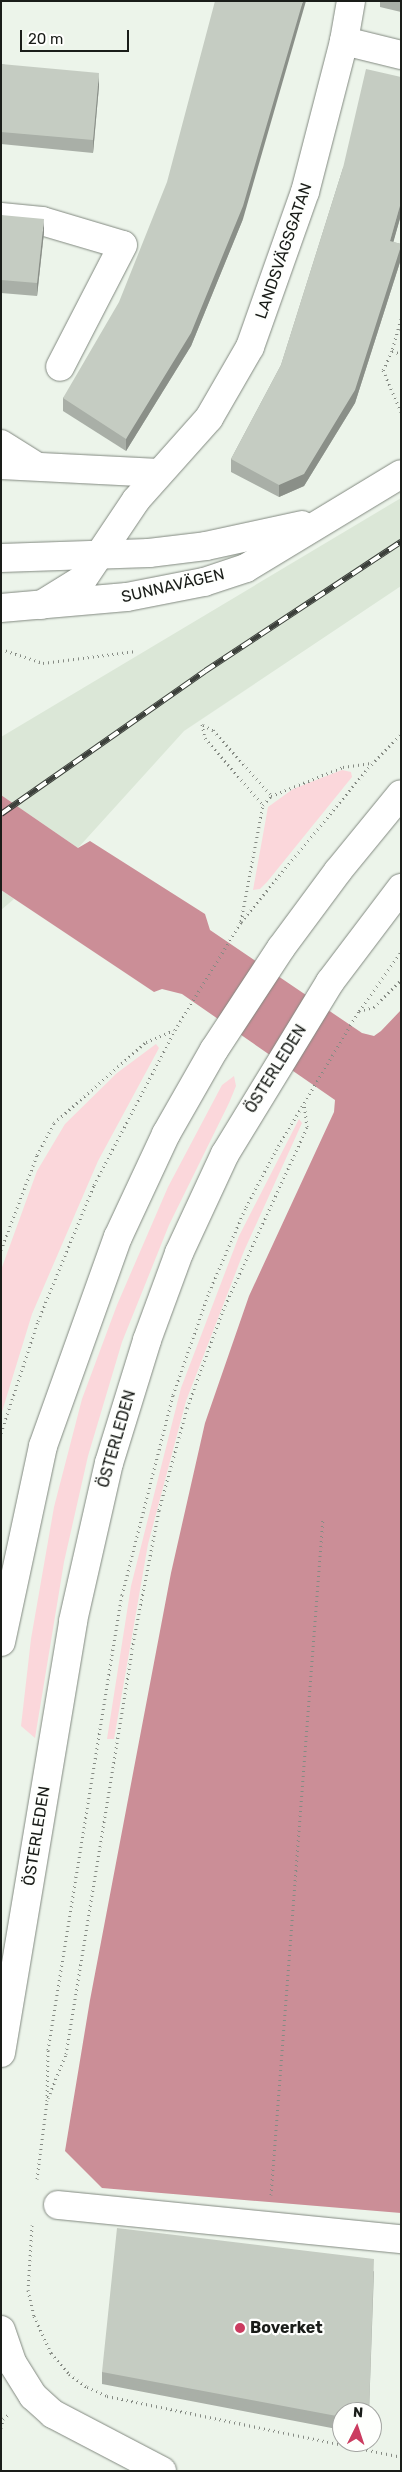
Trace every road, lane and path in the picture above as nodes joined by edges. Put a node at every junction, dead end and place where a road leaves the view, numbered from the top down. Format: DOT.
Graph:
graph roads {
  1 [pos="351,1"];
  2 [pos="344,41"];
  3 [pos="401,55"];
  4 [pos="1,216"];
  5 [pos="401,319"];
  6 [pos="392,351"];
  7 [pos="401,354"];
  8 [pos="60,367"];
  9 [pos="401,412"];
  10 [pos="1,444"];
  11 [pos="1,465"];
  12 [pos="36,466"];
  13 [pos="159,473"];
  14 [pos="401,474"];
  15 [pos="330,517"];
  16 [pos="102,555"];
  17 [pos="1,558"];
  18 [pos="41,606"];
  19 [pos="1,608"];
  20 [pos="1,649"];
  21 [pos="136,651"];
  22 [pos="401,734"];
  23 [pos="373,762"];
  24 [pos="401,794"];
  25 [pos="271,796"];
  26 [pos="263,805"];
  27 [pos="401,888"];
  28 [pos="241,922"];
  29 [pos="401,952"];
  30 [pos="401,980"];
  31 [pos="359,1011"];
  32 [pos="174,1030"];
  33 [pos="303,1104"];
  34 [pos="1,1250"];
  35 [pos="1,1433"];
  36 [pos="323,1518"];
  37 [pos="1,1642"];
  38 [pos="1,2053"];
  39 [pos="47,2101"];
  40 [pos="37,2180"];
  41 [pos="270,2203"];
  42 [pos="58,2205"];
  43 [pos="32,2220"];
  44 [pos="401,2239"];
  45 [pos="1,2330"];
  46 [pos="401,2457"];
  47 [pos="162,2471"];
  1 -- 2 [label="main road, LANDSVÄGSGATAN"];
  2 -- 3 [label="main road"];
  2 -- 13 [label="main road, LANDSVÄGSGATAN"];
  4 -- 8 [label="main road"];
  5 -- 6 [label="path"];
  6 -- 7 [label="path"];
  6 -- 9 [label="path"];
  10 -- 12 [label="main road"];
  11 -- 12 [label="main road"];
  12 -- 13 [label="main road"];
  13 -- 16 [label="main road, LANDSVÄGSGATAN"];
  14 -- 15 [label="main road, SUNNAVÄGEN"];
  15 -- 16 [label="main road, SUNNAVÄGEN"];
  15 -- 18 [label="main road, SUNNAVÄGEN"];
  16 -- 17 [label="main road, SUNNAVÄGEN"];
  16 -- 18 [label="main road, LANDSVÄGSGATAN"];
  18 -- 19 [label="main road, SUNNAVÄGEN"];
  20 -- 21 [label="path"];
  22 -- 23 [label="path"];
  23 -- 25 [label="path"];
  23 -- 28 [label="path"];
  24 -- 37 [label="main road"];
  25 -- 26 [label="path"];
  25 -- 26 [label="path"];
  26 -- 28 [label="path"];
  27 -- 38 [label="main road, ÖSTERLEDEN"];
  28 -- 32 [label="path"];
  29 -- 31 [label="path"];
  30 -- 31 [label="path"];
  31 -- 33 [label="path"];
  32 -- 34 [label="path"];
  32 -- 35 [label="path"];
  33 -- 39 [label="path"];
  33 -- 39 [label="path"];
  36 -- 41 [label="path"];
  39 -- 40 [label="path"];
  42 -- 44 [label="main road"];
  43 -- 46 [label="path"];
  45 -- 47 [label="main road"];
}
